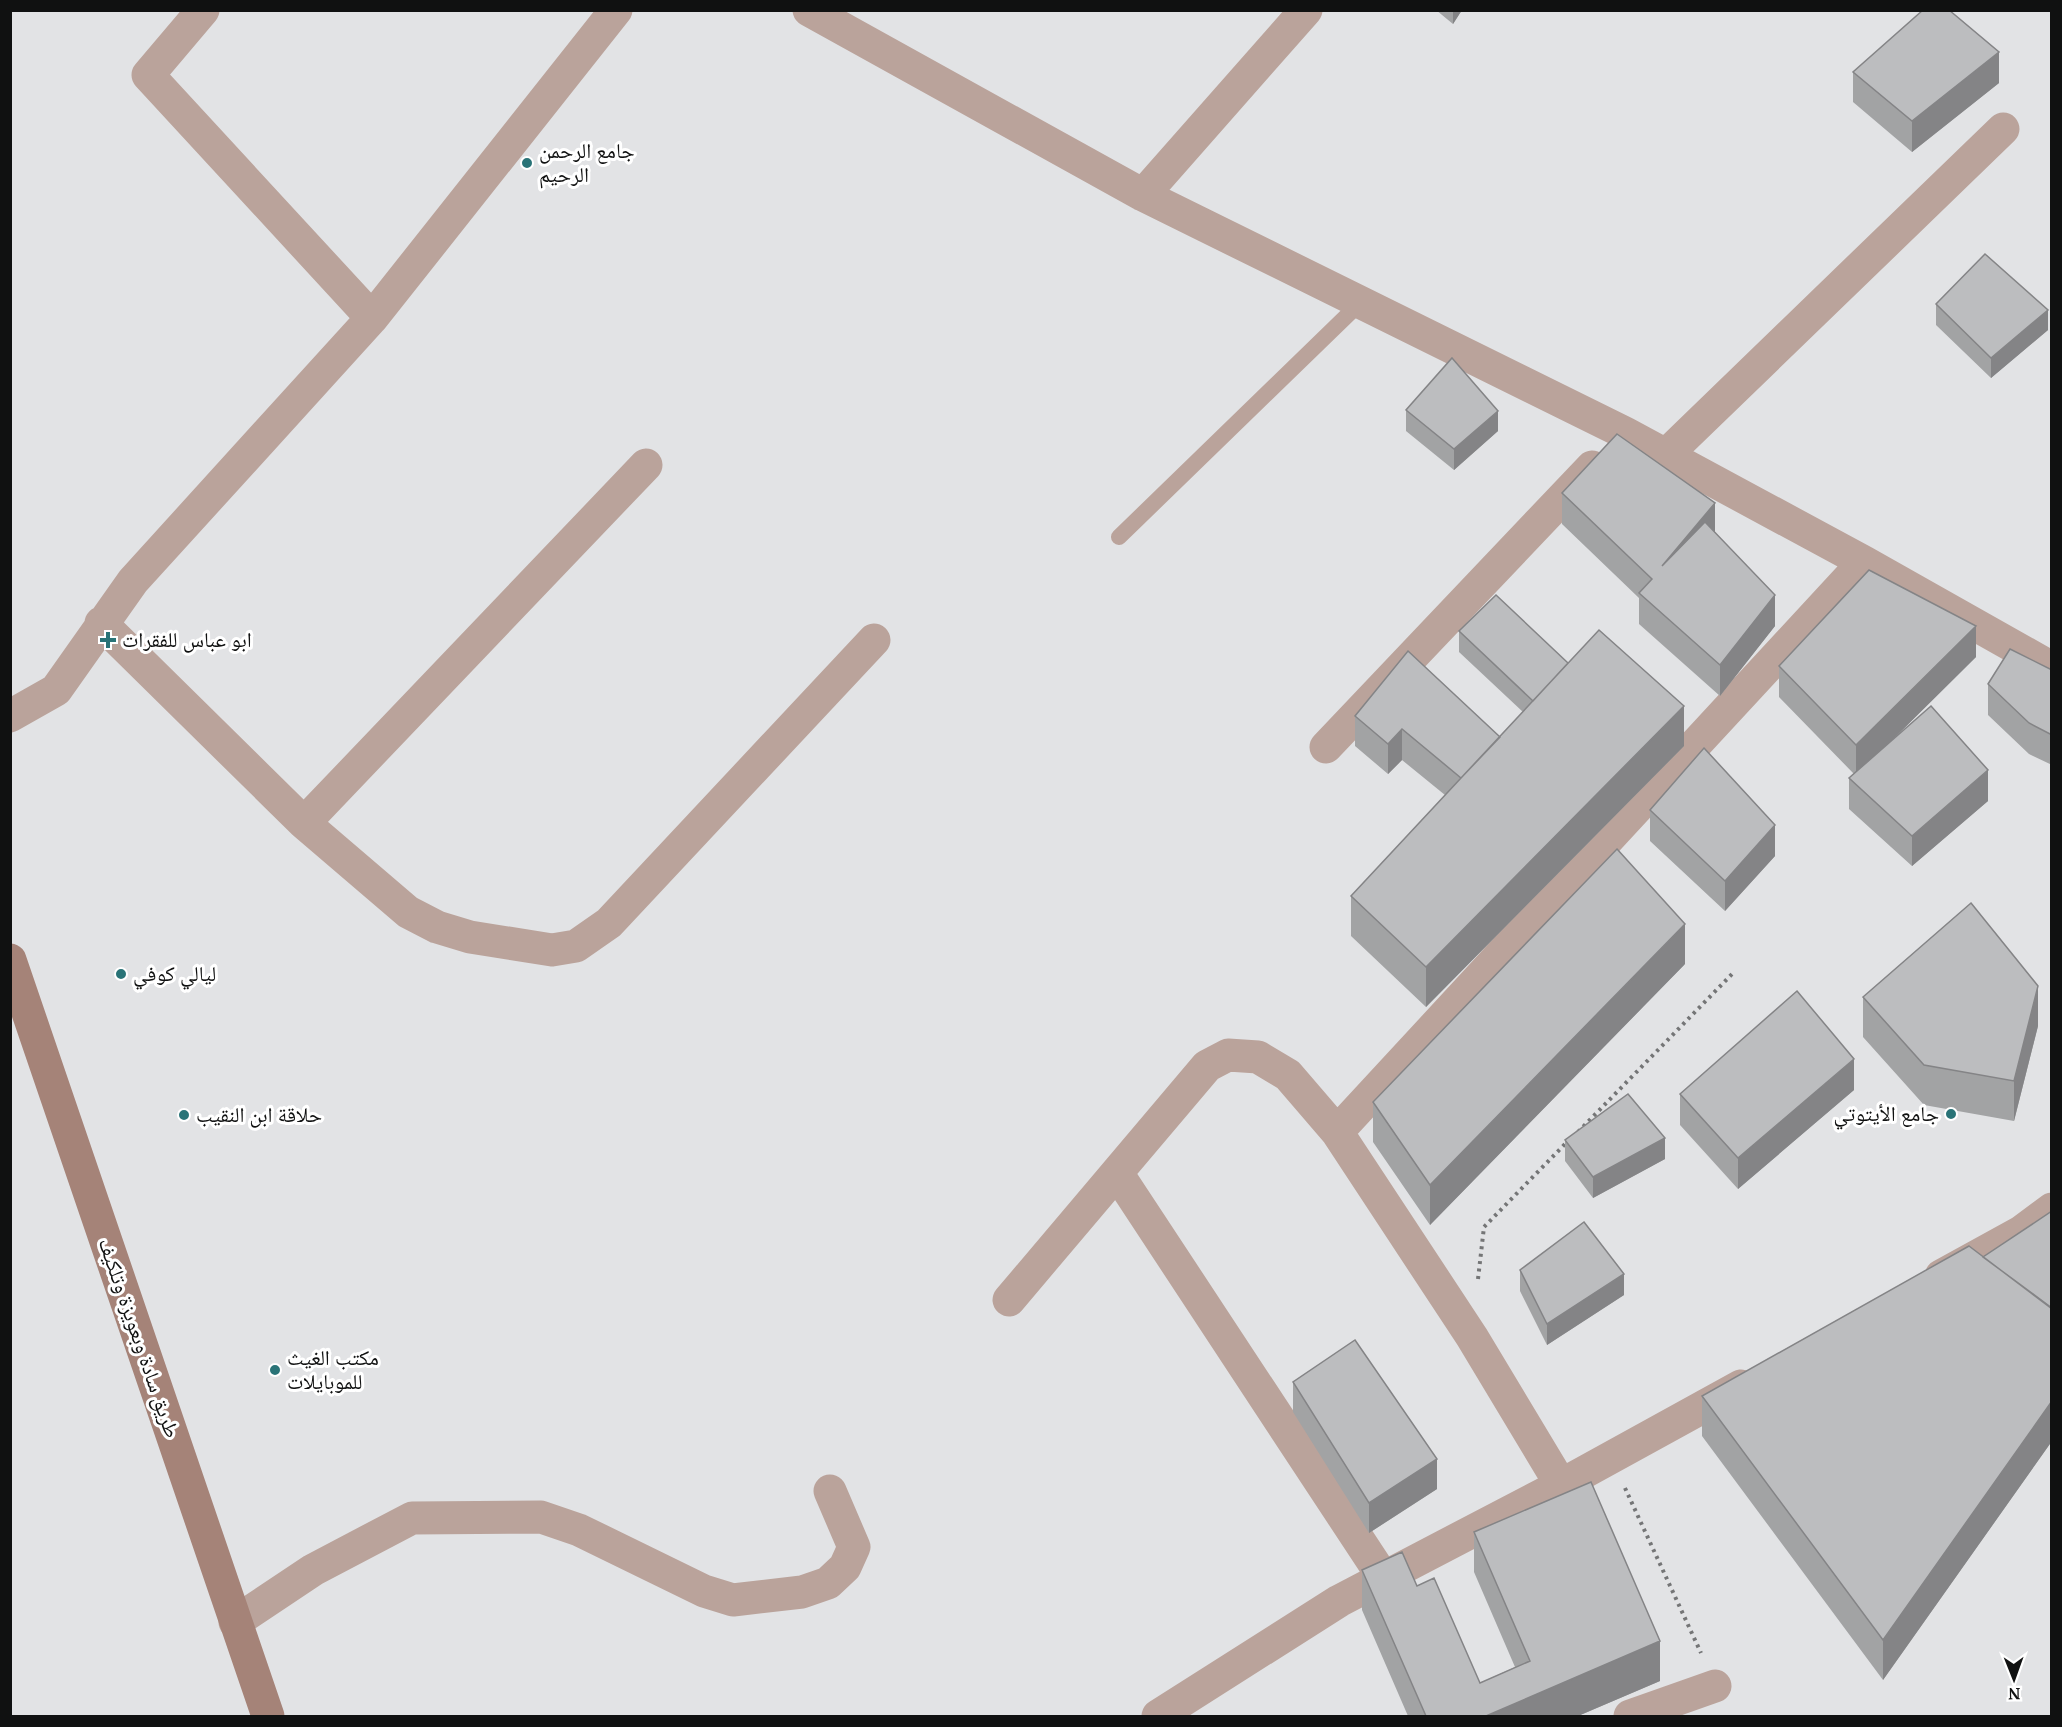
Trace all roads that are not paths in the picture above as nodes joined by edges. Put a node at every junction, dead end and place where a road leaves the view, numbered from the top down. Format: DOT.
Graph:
graph roads {
  1 [pos="203,10"];
  2 [pos="616,10"];
  3 [pos="809,10"];
  4 [pos="1306,10"];
  5 [pos="2003,129"];
  6 [pos="1143,195"];
  7 [pos="1360,303"];
  8 [pos="372,318"];
  9 [pos="1625,433"];
  10 [pos="1666,455"];
  11 [pos="646,465"];
  12 [pos="1119,537"];
  13 [pos="1864,562"];
  14 [pos="101,623"];
  15 [pos="874,640"];
  16 [pos="2052,668"];
  17 [pos="10,716"];
  18 [pos="1326,747"];
  19 [pos="304,823"];
  20 [pos="10,960"];
  21 [pos="1337,1132"];
  22 [pos="1117,1173"];
  23 [pos="2052,1209"];
  24 [pos="1916,1290"];
  25 [pos="1009,1299"];
  26 [pos="1769,1371"];
  27 [pos="1561,1485"];
  28 [pos="830,1491"];
  29 [pos="1383,1578"];
  30 [pos="235,1622"];
  31 [pos="1715,1686"];
  32 [pos="268,1716"];
  33 [pos="1158,1716"];
  34 [pos="1630,1716"];
  1 -- 8 [label="street"];
  2 -- 8 [label="street"];
  3 -- 6 [label="street"];
  4 -- 6 [label="street"];
  5 -- 10 [label="street"];
  6 -- 7 [label="street"];
  7 -- 9 [label="street"];
  7 -- 12 [label="lane"];
  8 -- 14 [label="street"];
  9 -- 10 [label="street"];
  9 -- 18 [label="street"];
  10 -- 13 [label="street"];
  11 -- 19 [label="street"];
  13 -- 16 [label="street"];
  13 -- 21 [label="street"];
  14 -- 17 [label="street"];
  14 -- 19 [label="street"];
  15 -- 19 [label="street"];
  20 -- 30 [label="main road, طريق سادة وبعويزة وتلكيف"];
  21 -- 22 [label="street"];
  21 -- 27 [label="street"];
  22 -- 25 [label="street"];
  22 -- 29 [label="street"];
  23 -- 24 [label="street"];
  26 -- 27 [label="street"];
  27 -- 29 [label="street"];
  28 -- 30 [label="street"];
  29 -- 33 [label="street"];
  30 -- 32 [label="main road, طريق سادة وبعويزة وتلكيف"];
  31 -- 34 [label="street"];
}
